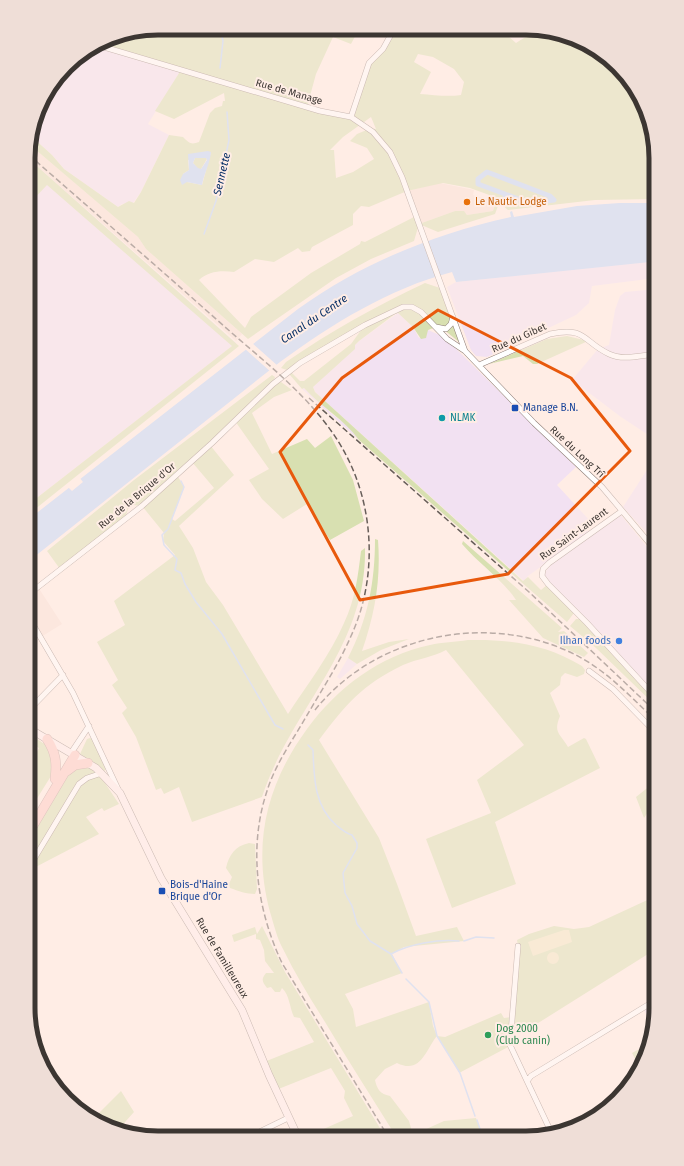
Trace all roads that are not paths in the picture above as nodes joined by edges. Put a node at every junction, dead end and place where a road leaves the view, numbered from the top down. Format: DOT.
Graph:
graph roads {
  1 [pos="391,35"];
  2 [pos="104,47"];
  3 [pos="351,117"];
  4 [pos="453,317"];
  5 [pos="436,326"];
  6 [pos="465,351"];
  7 [pos="649,355"];
  8 [pos="479,365"];
  9 [pos="622,511"];
  10 [pos="649,543"];
  11 [pos="35,589"];
  12 [pos="35,628"];
  13 [pos="589,672"];
  14 [pos="63,675"];
  15 [pos="649,690"];
  16 [pos="35,704"];
  17 [pos="649,725"];
  18 [pos="89,726"];
  19 [pos="35,732"];
  20 [pos="47,739"];
  21 [pos="73,754"];
  22 [pos="88,763"];
  23 [pos="102,773"];
  24 [pos="63,775"];
  25 [pos="55,779"];
  26 [pos="120,794"];
  27 [pos="35,811"];
  28 [pos="35,822"];
  29 [pos="35,857"];
  30 [pos="518,946"];
  31 [pos="649,1004"];
  32 [pos="529,1082"];
  33 [pos="288,1118"];
  34 [pos="550,1129"];
  35 [pos="261,1131"];
  36 [pos="295,1131"];
  1 -- 3 [label="street"];
  2 -- 3 [label="street, Rue de Manage"];
  3 -- 4 [label="street, Rue de Manage"];
  4 -- 5 [label="street"];
  4 -- 6 [label="street"];
  5 -- 6 [label="street"];
  5 -- 11 [label="street, Rue de la Brique d'Or"];
  6 -- 8 [label="street, Rue du Long Trî"];
  7 -- 8 [label="street, Rue du Gibet"];
  8 -- 9 [label="street, Rue du Long Trî"];
  9 -- 10 [label="street, Rue du Long Trî"];
  9 -- 15 [label="street, Rue Saint-Laurent"];
  12 -- 14 [label="street, Rue de Familleureux"];
  13 -- 17 [label="street"];
  14 -- 16 [label="street"];
  14 -- 18 [label="street, Rue de Familleureux"];
  18 -- 21 [label="street"];
  18 -- 26 [label="street, Rue de Familleureux"];
  19 -- 20 [label="street, Rue de Familleureux"];
  20 -- 21 [label="street, Rue de Familleureux"];
  20 -- 25 [label="highway"];
  21 -- 22 [label="street, Rue de Familleureux"];
  21 -- 24 [label="highway"];
  21 -- 25 [label="highway"];
  22 -- 23 [label="street, Rue de Familleureux"];
  22 -- 24 [label="highway"];
  23 -- 26 [label="street, Rue de Familleureux"];
  23 -- 29 [label="street"];
  24 -- 28 [label="highway"];
  25 -- 27 [label="highway"];
  26 -- 33 [label="street, Rue de Familleureux"];
  30 -- 32 [label="street"];
  31 -- 32 [label="street"];
  32 -- 34 [label="street"];
  33 -- 35 [label="street"];
  33 -- 36 [label="street, Rue de Familleureux"];
}
